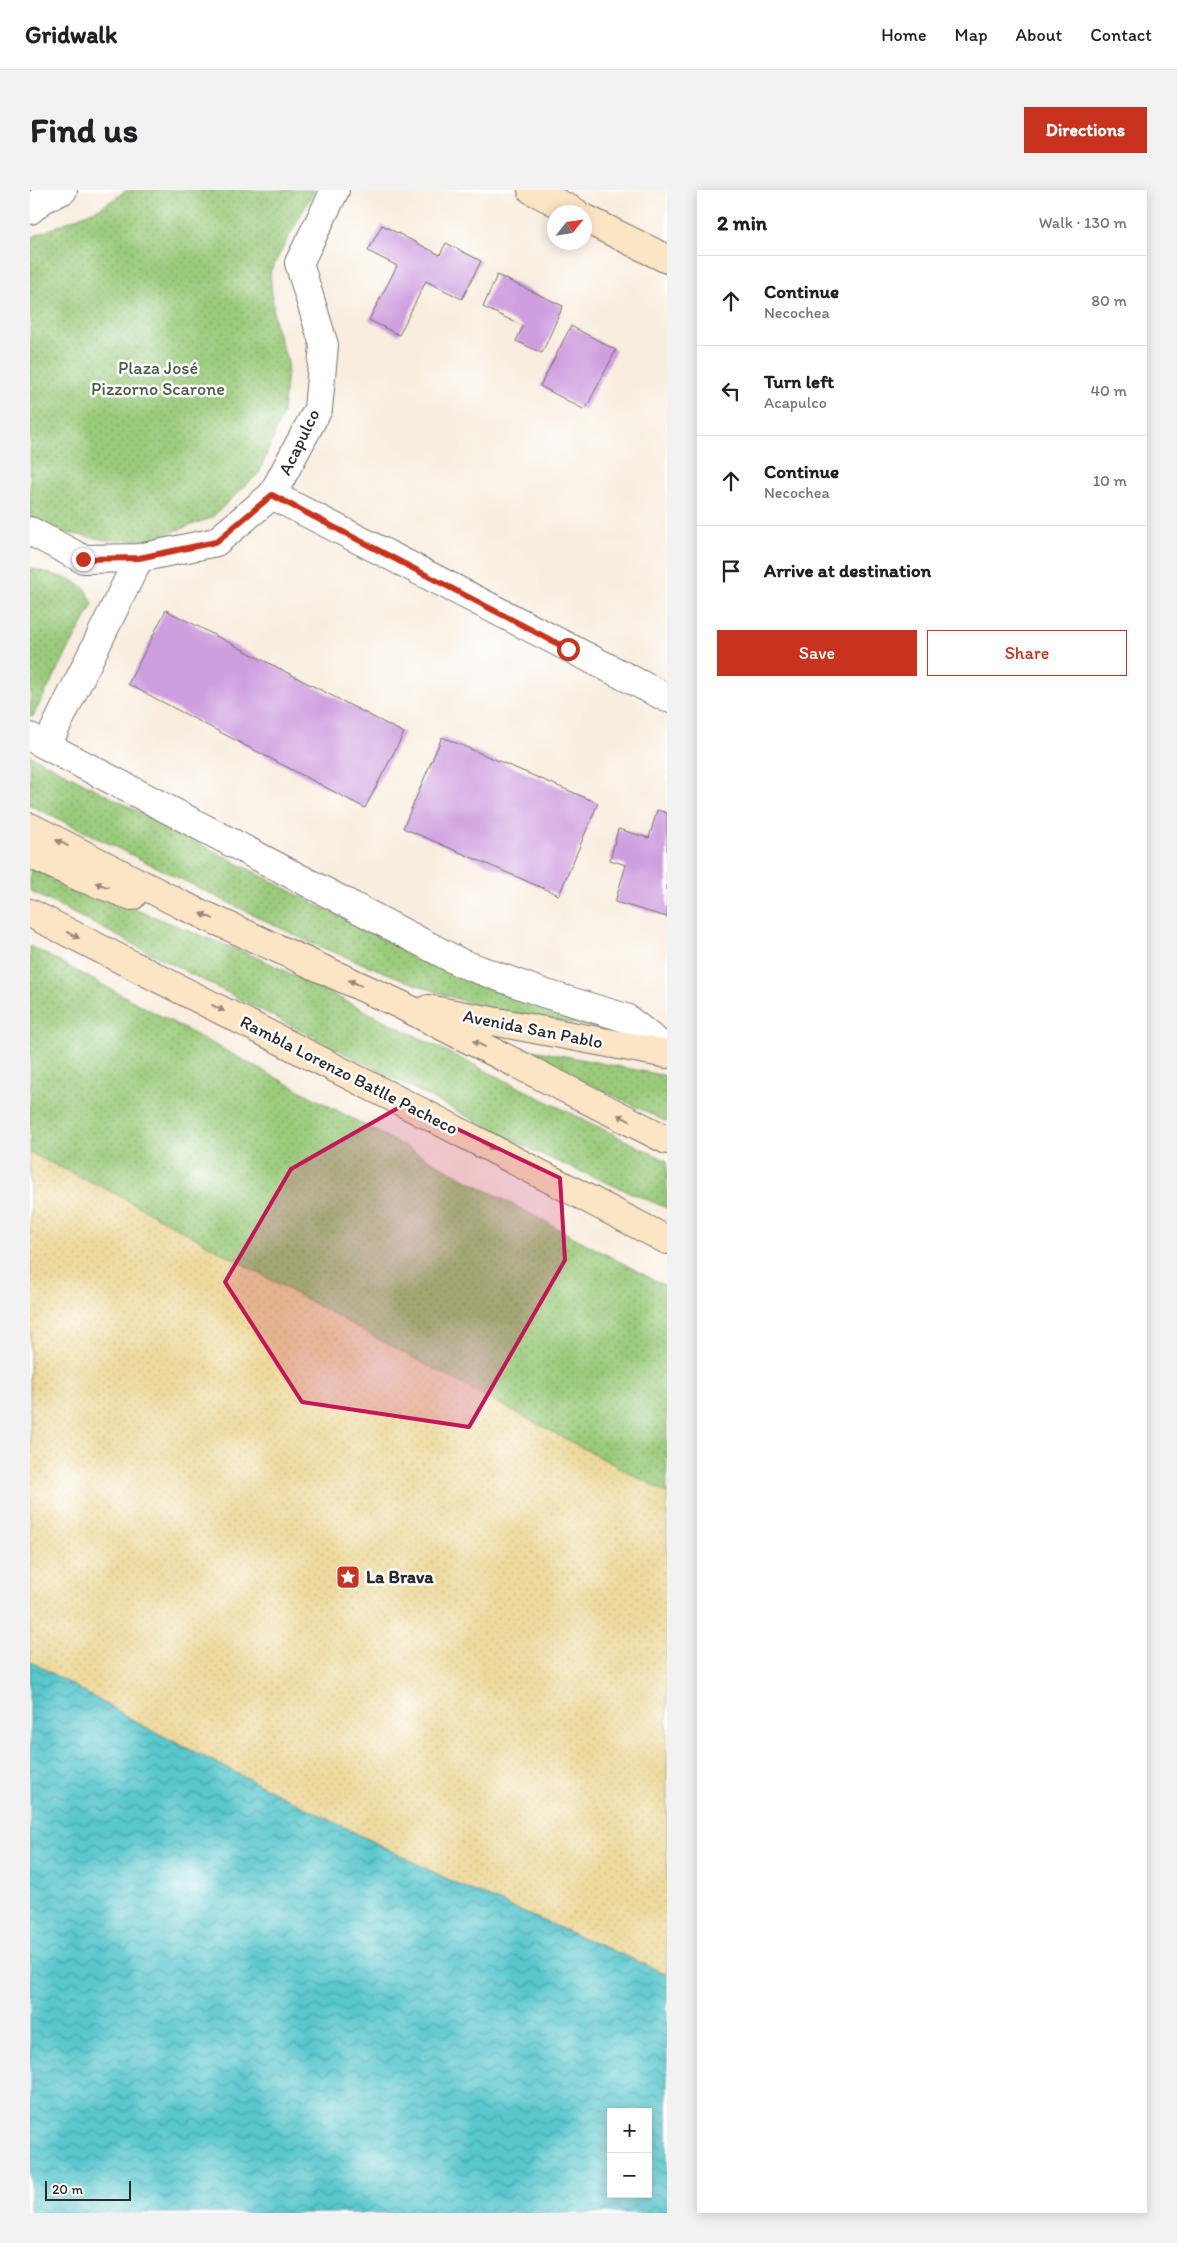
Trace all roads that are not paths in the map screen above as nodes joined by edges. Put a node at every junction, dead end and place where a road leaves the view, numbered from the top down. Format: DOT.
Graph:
graph roads {
  1 [pos="63,190"];
  2 [pos="335,190"];
  3 [pos="532,190"];
  4 [pos="561,205"];
  5 [pos="30,210"];
  6 [pos="592,222"];
  7 [pos="667,259"];
  8 [pos="272,495"];
  9 [pos="30,531"];
  10 [pos="139,558"];
  11 [pos="667,698"];
  12 [pos="38,741"];
  13 [pos="30,827"];
  14 [pos="30,854"];
  15 [pos="182,905"];
  16 [pos="30,913"];
  17 [pos="399,1004"];
  18 [pos="667,1052"];
  19 [pos="667,1140"];
  20 [pos="617,1214"];
  21 [pos="667,1228"];
  22 [pos="667,1240"];
  1 -- 5 [label="street"];
  2 -- 8 [label="street, Acapulco"];
  3 -- 4 [label="main road"];
  6 -- 7 [label="main road"];
  8 -- 10 [label="street, Acapulco"];
  8 -- 11 [label="street"];
  9 -- 10 [label="street, Acapulco"];
  10 -- 12 [label="street"];
  12 -- 18 [label="street"];
  15 -- 13 [label="main road, one-way"];
  15 -- 14 [label="main road, one-way"];
  17 -- 15 [label="main road, one-way"];
  16 -- 20 [label="main road, Rambla Lorenzo Batlle Pacheco, one-way"];
  17 -- 18 [label="main road, Avenida San Pablo"];
  19 -- 17 [label="main road, one-way"];
  20 -- 21 [label="main road"];
  20 -- 22 [label="main road, Rambla Lorenzo Batlle Pacheco"];
}
